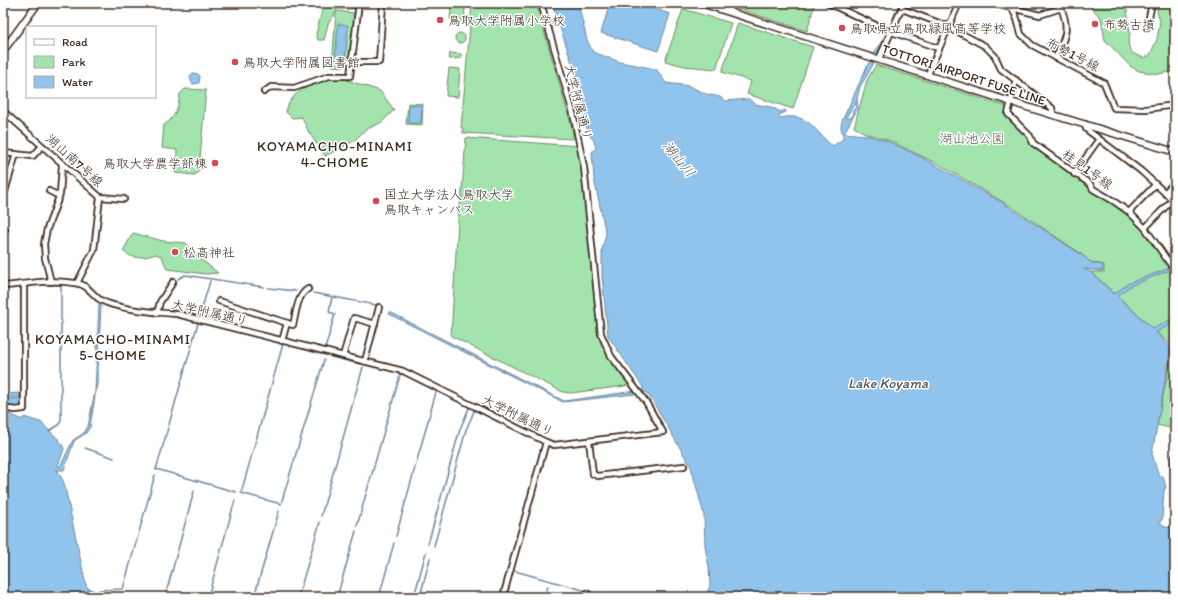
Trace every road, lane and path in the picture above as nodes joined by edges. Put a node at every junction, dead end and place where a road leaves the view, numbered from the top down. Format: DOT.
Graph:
graph roads {
  1 [pos="38,3"];
  2 [pos="359,3"];
  3 [pos="383,3"];
  4 [pos="541,3"];
  5 [pos="700,3"];
  6 [pos="731,3"];
  7 [pos="828,3"];
  8 [pos="904,3"];
  9 [pos="959,3"];
  10 [pos="992,3"];
  11 [pos="1152,3"];
  12 [pos="1012,8"];
  13 [pos="902,9"];
  14 [pos="729,12"];
  15 [pos="947,26"];
  16 [pos="1147,27"];
  17 [pos="884,28"];
  18 [pos="892,32"];
  19 [pos="938,48"];
  20 [pos="3,51"];
  21 [pos="1056,58"];
  22 [pos="879,59"];
  23 [pos="353,62"];
  24 [pos="928,74"];
  25 [pos="1016,80"];
  26 [pos="264,92"];
  27 [pos="1011,102"];
  28 [pos="1175,105"];
  29 [pos="3,111"];
  30 [pos="1053,114"];
  31 [pos="1085,124"];
  32 [pos="1099,139"];
  33 [pos="42,146"];
  34 [pos="3,152"];
  35 [pos="1175,152"];
  36 [pos="16,154"];
  37 [pos="62,165"];
  38 [pos="1074,174"];
  39 [pos="1175,181"];
  40 [pos="1155,185"];
  41 [pos="49,191"];
  42 [pos="1165,193"];
  43 [pos="59,196"];
  44 [pos="100,197"];
  45 [pos="3,198"];
  46 [pos="124,199"];
  47 [pos="1174,201"];
  48 [pos="1129,212"];
  49 [pos="1145,228"];
  50 [pos="1175,271"];
  51 [pos="51,282"];
  52 [pos="173,282"];
  53 [pos="77,283"];
  54 [pos="24,284"];
  55 [pos="3,286"];
  56 [pos="308,289"];
  57 [pos="219,301"];
  58 [pos="379,307"];
  59 [pos="157,313"];
  60 [pos="287,323"];
  61 [pos="375,324"];
  62 [pos="282,341"];
  63 [pos="343,356"];
  64 [pos="364,361"];
  65 [pos="3,408"];
  66 [pos="589,441"];
  67 [pos="546,442"];
  68 [pos="1175,458"];
  69 [pos="684,466"];
  70 [pos="1175,485"];
  71 [pos="503,597"];
  1 -- 20 [label="main road"];
  2 -- 23 [label="street"];
  3 -- 23 [label="street"];
  4 -- 66 [label="street, 大学附属通り"];
  5 -- 14 [label="main road, TOTTORI AIRPORT FUSE LINE"];
  6 -- 14 [label="street"];
  7 -- 17 [label="street"];
  8 -- 13 [label="street"];
  9 -- 15 [label="street"];
  10 -- 12 [label="street"];
  11 -- 16 [label="street"];
  12 -- 21 [label="street, 布勢1号線"];
  12 -- 21 [label="street"];
  13 -- 15 [label="street"];
  13 -- 18 [label="street"];
  14 -- 22 [label="main road, TOTTORI AIRPORT FUSE LINE"];
  15 -- 19 [label="street"];
  15 -- 25 [label="street"];
  18 -- 19 [label="street"];
  18 -- 22 [label="street"];
  19 -- 24 [label="street"];
  21 -- 28 [label="street, 布勢1号線"];
  22 -- 24 [label="main road, TOTTORI AIRPORT FUSE LINE"];
  23 -- 26 [label="street"];
  24 -- 27 [label="main road, TOTTORI AIRPORT FUSE LINE"];
  25 -- 27 [label="street, 桂見1号線"];
  25 -- 30 [label="street"];
  27 -- 30 [label="main road, TOTTORI AIRPORT FUSE LINE"];
  27 -- 38 [label="street, 桂見1号線"];
  29 -- 33 [label="street, 湖山南7号線"];
  30 -- 31 [label="main road, TOTTORI AIRPORT FUSE LINE"];
  31 -- 32 [label="street"];
  31 -- 35 [label="main road, TOTTORI AIRPORT FUSE LINE"];
  32 -- 38 [label="street"];
  32 -- 40 [label="street"];
  33 -- 36 [label="street"];
  33 -- 37 [label="street, 湖山南7号線"];
  34 -- 36 [label="street"];
  36 -- 45 [label="street"];
  37 -- 43 [label="street"];
  37 -- 44 [label="street, 湖山南7号線"];
  38 -- 48 [label="street, 桂見1号線"];
  39 -- 42 [label="street"];
  40 -- 42 [label="street"];
  40 -- 48 [label="street"];
  41 -- 43 [label="street"];
  42 -- 47 [label="street"];
  43 -- 51 [label="street"];
  44 -- 46 [label="street"];
  44 -- 53 [label="street, 湖山南7号線"];
  47 -- 49 [label="street"];
  48 -- 49 [label="street, 桂見1号線"];
  49 -- 50 [label="street, 桂見1号線"];
  51 -- 53 [label="street"];
  51 -- 54 [label="street"];
  52 -- 59 [label="street"];
  53 -- 59 [label="street, 大学附属通り"];
  54 -- 55 [label="street"];
  54 -- 65 [label="street"];
  56 -- 60 [label="street"];
  57 -- 60 [label="street"];
  58 -- 61 [label="street"];
  59 -- 62 [label="street, 大学附属通り"];
  60 -- 62 [label="street"];
  61 -- 63 [label="street"];
  61 -- 64 [label="street"];
  62 -- 63 [label="street, 大学附属通り"];
  63 -- 64 [label="street, 大学附属通り"];
  64 -- 67 [label="street, 大学附属通り"];
  66 -- 67 [label="street, 大学附属通り"];
  66 -- 69 [label="street"];
  67 -- 71 [label="street"];
  68 -- 70 [label="main road"];
}
